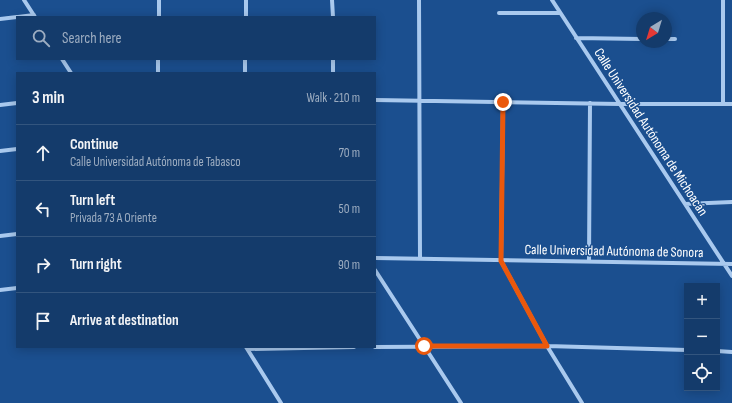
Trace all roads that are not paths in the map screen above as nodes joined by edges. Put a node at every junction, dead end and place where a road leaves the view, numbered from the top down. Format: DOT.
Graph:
graph roads {
  1 [pos="24,0"];
  2 [pos="159,0"];
  3 [pos="246,0"];
  4 [pos="332,0"];
  5 [pos="419,0"];
  6 [pos="552,0"];
  7 [pos="723,0"];
  8 [pos="499,13"];
  9 [pos="560,13"];
  10 [pos="34,16"];
  11 [pos="159,16"];
  12 [pos="246,16"];
  13 [pos="332,16"];
  14 [pos="16,17"];
  15 [pos="0,19"];
  16 [pos="576,38"];
  17 [pos="636,38"];
  18 [pos="63,60"];
  19 [pos="158,60"];
  20 [pos="245,60"];
  21 [pos="333,60"];
  22 [pos="70,72"];
  23 [pos="158,72"];
  24 [pos="245,72"];
  25 [pos="333,72"];
  26 [pos="376,100"];
  27 [pos="420,101"];
  28 [pos="503,102"];
  29 [pos="16,103"];
  30 [pos="590,103"];
  31 [pos="620,104"];
  32 [pos="724,104"];
  33 [pos="732,104"];
  34 [pos="0,105"];
  35 [pos="16,149"];
  36 [pos="0,151"];
  37 [pos="732,202"];
  38 [pos="685,204"];
  39 [pos="16,234"];
  40 [pos="0,236"];
  41 [pos="376,258"];
  42 [pos="420,259"];
  43 [pos="501,261"];
  44 [pos="589,261"];
  45 [pos="724,264"];
  46 [pos="732,264"];
  47 [pos="376,272"];
  48 [pos="732,276"];
  49 [pos="16,288"];
  50 [pos="0,290"];
  51 [pos="376,346"];
  52 [pos="424,346"];
  53 [pos="547,346"];
  54 [pos="247,348"];
  55 [pos="684,350"];
  56 [pos="720,351"];
  57 [pos="732,352"];
  58 [pos="281,403"];
  59 [pos="461,403"];
  60 [pos="582,403"];
  1 -- 10 [label="street"];
  2 -- 11 [label="street"];
  3 -- 12 [label="street"];
  4 -- 13 [label="street"];
  5 -- 27 [label="street"];
  6 -- 9 [label="street, Calle Universidad Autónoma de Michoacán"];
  7 -- 32 [label="street"];
  8 -- 9 [label="street"];
  9 -- 16 [label="street, Calle Universidad Autónoma de Michoacán"];
  14 -- 15 [label="street"];
  16 -- 17 [label="street"];
  16 -- 31 [label="street, Calle Universidad Autónoma de Michoacán"];
  18 -- 22 [label="street"];
  19 -- 23 [label="street"];
  20 -- 24 [label="street"];
  21 -- 25 [label="street"];
  26 -- 27 [label="street"];
  27 -- 28 [label="street"];
  27 -- 42 [label="street"];
  28 -- 30 [label="street"];
  28 -- 43 [label="street"];
  29 -- 34 [label="street"];
  30 -- 31 [label="street"];
  30 -- 44 [label="street"];
  31 -- 32 [label="street"];
  31 -- 38 [label="street, Calle Universidad Autónoma de Michoacán"];
  32 -- 33 [label="street"];
  35 -- 36 [label="street"];
  37 -- 38 [label="street"];
  38 -- 45 [label="street, Calle Universidad Autónoma de Michoacán"];
  39 -- 40 [label="street"];
  41 -- 42 [label="street, Calle Universidad Autónoma de Sonora"];
  42 -- 43 [label="street, Calle Universidad Autónoma de Sonora"];
  43 -- 44 [label="street, Calle Universidad Autónoma de Sonora"];
  43 -- 53 [label="street"];
  44 -- 45 [label="street, Calle Universidad Autónoma de Sonora"];
  45 -- 46 [label="street, Calle Universidad Autónoma de Sonora"];
  45 -- 48 [label="street, Calle Universidad Autónoma de Michoacán"];
  47 -- 52 [label="street"];
  49 -- 50 [label="street"];
  51 -- 52 [label="street"];
  52 -- 53 [label="street"];
  52 -- 59 [label="street"];
  53 -- 55 [label="street"];
  53 -- 60 [label="street"];
  54 -- 58 [label="street"];
  56 -- 57 [label="street"];
}
